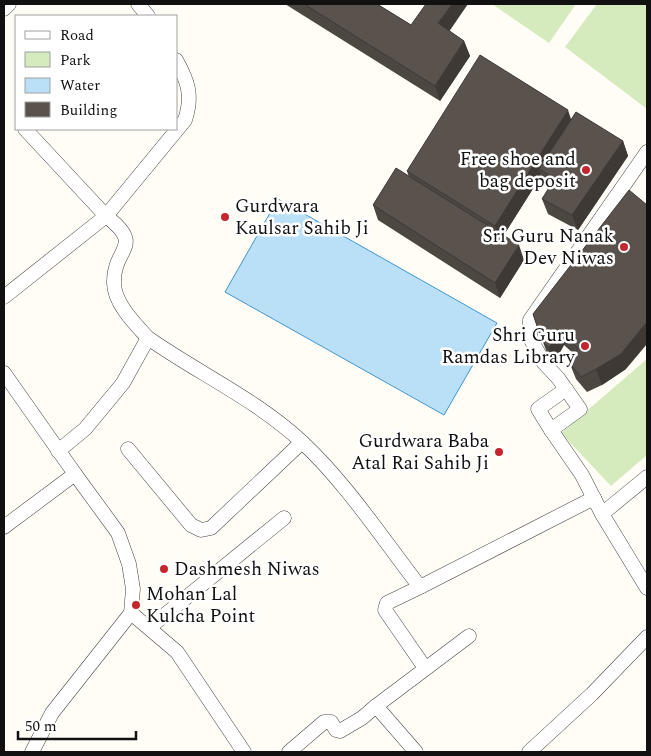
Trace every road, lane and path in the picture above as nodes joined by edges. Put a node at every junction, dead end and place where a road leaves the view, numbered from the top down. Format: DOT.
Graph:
graph roads {
  1 [pos="9,4"];
  2 [pos="138,4"];
  3 [pos="4,9"];
  4 [pos="147,15"];
  5 [pos="178,63"];
  6 [pos="178,129"];
  7 [pos="26,130"];
  8 [pos="177,130"];
  9 [pos="647,152"];
  10 [pos="106,216"];
  11 [pos="4,298"];
  12 [pos="148,338"];
  13 [pos="4,373"];
  14 [pos="566,389"];
  15 [pos="551,430"];
  16 [pos="302,442"];
  17 [pos="128,449"];
  18 [pos="58,452"];
  19 [pos="75,474"];
  20 [pos="647,476"];
  21 [pos="594,498"];
  22 [pos="602,514"];
  23 [pos="284,518"];
  24 [pos="4,527"];
  25 [pos="420,587"];
  26 [pos="647,588"];
  27 [pos="131,613"];
  28 [pos="150,627"];
  29 [pos="469,636"];
  30 [pos="647,637"];
  31 [pos="425,668"];
  32 [pos="376,706"];
  33 [pos="409,750"];
  34 [pos="240,751"];
  35 [pos="32,752"];
  36 [pos="289,752"];
  37 [pos="529,752"];
  1 -- 3 [label="street"];
  2 -- 4 [label="street"];
  5 -- 6 [label="street"];
  7 -- 10 [label="street"];
  8 -- 10 [label="street"];
  9 -- 14 [label="street"];
  10 -- 11 [label="street"];
  10 -- 12 [label="street"];
  12 -- 16 [label="street"];
  12 -- 18 [label="street"];
  13 -- 18 [label="street"];
  14 -- 15 [label="street"];
  14 -- 15 [label="street"];
  15 -- 21 [label="street"];
  16 -- 17 [label="street"];
  16 -- 25 [label="street"];
  18 -- 19 [label="street"];
  19 -- 24 [label="street"];
  19 -- 27 [label="street"];
  20 -- 22 [label="street"];
  21 -- 22 [label="street"];
  21 -- 25 [label="street"];
  22 -- 26 [label="street"];
  23 -- 28 [label="street"];
  25 -- 31 [label="street"];
  27 -- 28 [label="street"];
  27 -- 35 [label="street"];
  28 -- 34 [label="street"];
  29 -- 31 [label="street"];
  30 -- 37 [label="street"];
  31 -- 32 [label="street"];
  32 -- 33 [label="street"];
  32 -- 36 [label="street"];
}
